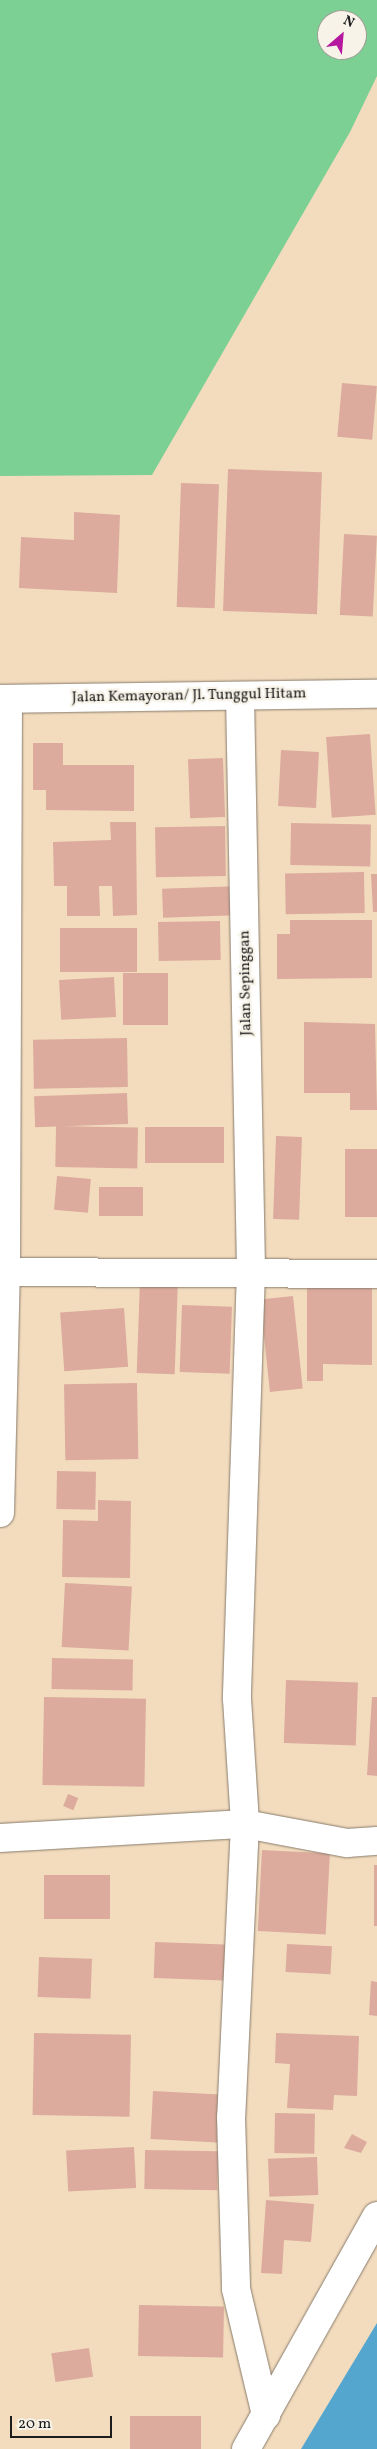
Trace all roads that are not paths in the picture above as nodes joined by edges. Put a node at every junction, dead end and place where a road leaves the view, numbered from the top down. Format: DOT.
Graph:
graph roads {
  1 [pos="377,694"];
  2 [pos="240,696"];
  3 [pos="4,699"];
  4 [pos="251,1271"];
  5 [pos="3,1272"];
  6 [pos="377,1274"];
  7 [pos="0,1513"];
  8 [pos="245,1824"];
  9 [pos="0,1838"];
  10 [pos="377,1841"];
  11 [pos="377,2216"];
  12 [pos="266,2415"];
  13 [pos="246,2449"];
  1 -- 2 [label="street, Jalan Kemayoran/ Jl. Tunggul Hitam"];
  2 -- 3 [label="street, Jalan Kemayoran/ Jl. Tunggul Hitam"];
  2 -- 4 [label="street, Jalan Sepinggan"];
  3 -- 5 [label="street"];
  4 -- 5 [label="street"];
  4 -- 6 [label="street"];
  4 -- 8 [label="street, Jalan Sepinggan"];
  5 -- 7 [label="street"];
  8 -- 9 [label="street"];
  8 -- 10 [label="street"];
  8 -- 12 [label="street, Jalan Sepinggan"];
  11 -- 12 [label="street"];
  12 -- 13 [label="street"];
}
